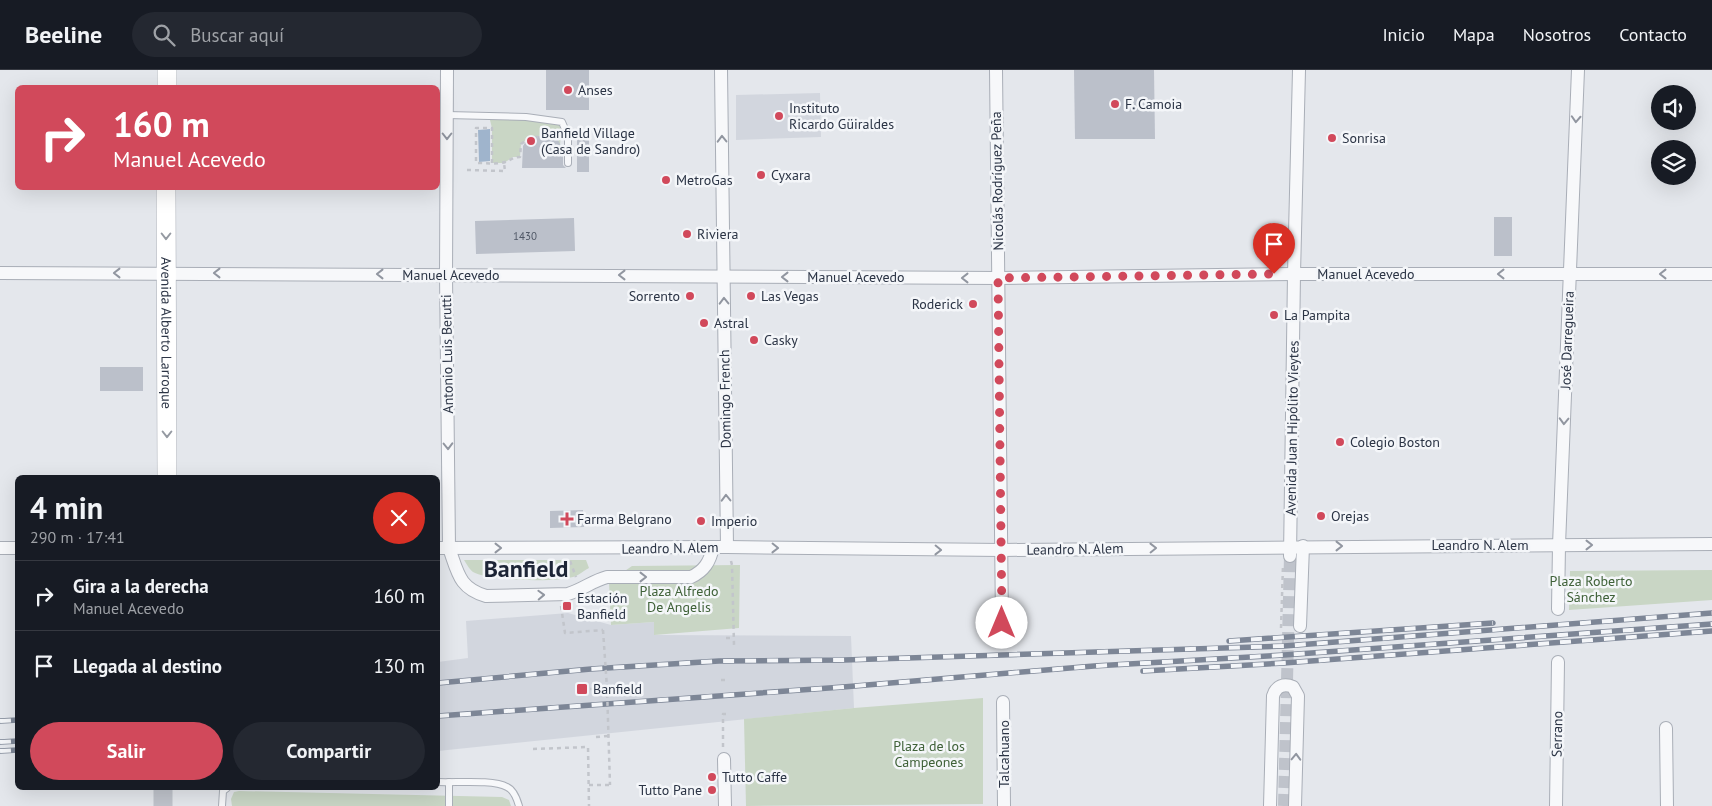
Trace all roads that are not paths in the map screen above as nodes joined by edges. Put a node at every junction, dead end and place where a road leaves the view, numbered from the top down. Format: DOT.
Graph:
graph roads {
  1 [pos="167,70"];
  2 [pos="447,70"];
  3 [pos="721,70"];
  4 [pos="996,70"];
  5 [pos="1299,70"];
  6 [pos="1578,70"];
  7 [pos="167,85"];
  8 [pos="447,115"];
  9 [pos="568,163"];
  10 [pos="166,190"];
  11 [pos="0,273"];
  12 [pos="166,273"];
  13 [pos="446,274"];
  14 [pos="1294,274"];
  15 [pos="1569,274"];
  16 [pos="1712,274"];
  17 [pos="723,276"];
  18 [pos="998,278"];
  19 [pos="167,475"];
  20 [pos="1712,544"];
  21 [pos="1559,545"];
  22 [pos="713,547"];
  23 [pos="727,547"];
  24 [pos="0,548"];
  25 [pos="15,548"];
  26 [pos="443,548"];
  27 [pos="1002,550"];
  28 [pos="1292,554"];
  29 [pos="1558,609"];
  30 [pos="1002,623"];
  31 [pos="1300,626"];
  32 [pos="1558,662"];
  33 [pos="1003,702"];
  34 [pos="1666,728"];
  35 [pos="724,759"];
  36 [pos="440,782"];
  37 [pos="449,782"];
  38 [pos="224,790"];
  39 [pos="222,806"];
  40 [pos="449,806"];
  41 [pos="519,806"];
  42 [pos="725,806"];
  43 [pos="1004,806"];
  44 [pos="1270,806"];
  45 [pos="1295,806"];
  46 [pos="1556,806"];
  47 [pos="1667,806"];
  1 -- 7 [label="street"];
  2 -- 8 [label="street, Antonio Luis Berutti"];
  17 -- 3 [label="street, Domingo French, one-way"];
  4 -- 18 [label="street, Nicolás Rodríguez Peña"];
  5 -- 14 [label="street, Avenida Juan Hipólito Vieytes"];
  6 -- 15 [label="street, José Darregueira, one-way"];
  8 -- 9 [label="lane"];
  8 -- 13 [label="street, Antonio Luis Berutti, one-way"];
  10 -- 12 [label="street, Avenida Alberto Larroque, one-way"];
  12 -- 11 [label="street, Manuel Acevedo, one-way"];
  13 -- 12 [label="street, Manuel Acevedo, one-way"];
  12 -- 19 [label="street, Avenida Alberto Larroque, one-way"];
  17 -- 13 [label="street, Manuel Acevedo, one-way"];
  13 -- 26 [label="street, Antonio Luis Berutti, one-way"];
  15 -- 14 [label="street, Manuel Acevedo, one-way"];
  14 -- 18 [label="street, Manuel Acevedo"];
  14 -- 28 [label="street, Avenida Juan Hipólito Vieytes"];
  16 -- 15 [label="street, Manuel Acevedo, one-way"];
  15 -- 21 [label="street, José Darregueira, one-way"];
  18 -- 17 [label="street, Manuel Acevedo, one-way"];
  23 -- 17 [label="street, Domingo French, one-way"];
  18 -- 27 [label="street, Nicolás Rodríguez Peña"];
  21 -- 20 [label="street, Leandro N. Alem, one-way"];
  28 -- 21 [label="street, Leandro N. Alem, one-way"];
  21 -- 29 [label="street, José Darregueira"];
  22 -- 23 [label="street, Leandro N. Alem"];
  26 -- 22 [label="street, Leandro N. Alem, one-way"];
  26 -- 22 [label="street, Antonio Luis Berutti, one-way"];
  23 -- 27 [label="street, Leandro N. Alem, one-way"];
  24 -- 25 [label="street"];
  27 -- 28 [label="street, Leandro N. Alem, one-way"];
  27 -- 30 [label="street, Nicolás Rodríguez Peña"];
  28 -- 31 [label="street, Avenida Juan Hipólito Vieytes"];
  32 -- 46 [label="street, Serrano"];
  33 -- 43 [label="street, Talcahuano"];
  34 -- 47 [label="street"];
  35 -- 42 [label="street"];
  36 -- 37 [label="lane"];
  37 -- 40 [label="lane"];
  37 -- 41 [label="lane"];
  38 -- 39 [label="lane"];
  45 -- 44 [label="street, one-way"];
}
